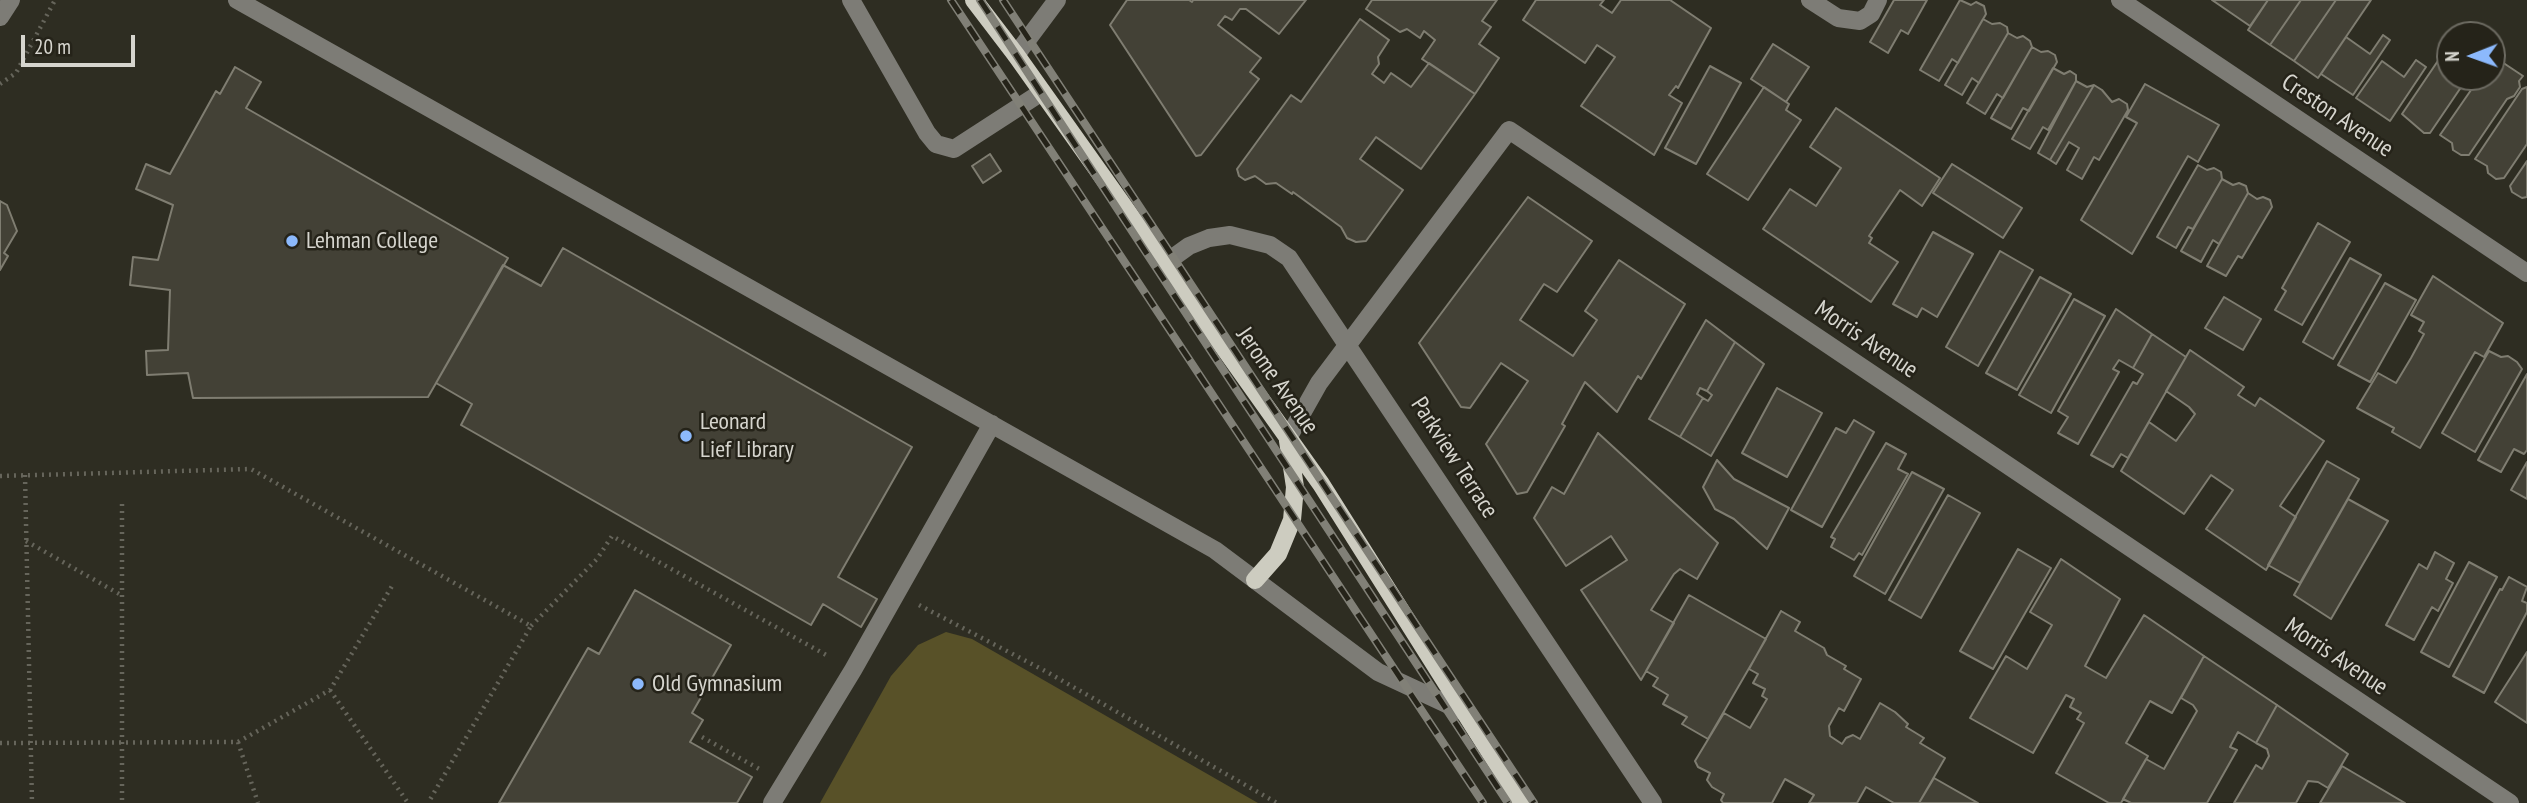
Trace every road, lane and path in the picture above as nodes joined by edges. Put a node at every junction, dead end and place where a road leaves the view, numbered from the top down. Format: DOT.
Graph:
graph roads {
  1 [pos="12,0"];
  2 [pos="55,0"];
  3 [pos="237,0"];
  4 [pos="851,0"];
  5 [pos="974,0"];
  6 [pos="1057,0"];
  7 [pos="1811,0"];
  8 [pos="1878,0"];
  9 [pos="2120,0"];
  10 [pos="0,17"];
  11 [pos="1016,55"];
  12 [pos="0,84"];
  13 [pos="1042,92"];
  14 [pos="1164,264"];
  15 [pos="2527,273"];
  16 [pos="1349,344"];
  17 [pos="992,424"];
  18 [pos="1288,438"];
  19 [pos="24,475"];
  20 [pos="0,476"];
  21 [pos="122,504"];
  22 [pos="26,541"];
  23 [pos="1255,580"];
  24 [pos="392,586"];
  25 [pos="897,594"];
  26 [pos="121,596"];
  27 [pos="531,626"];
  28 [pos="853,670"];
  29 [pos="330,690"];
  30 [pos="1464,712"];
  31 [pos="702,737"];
  32 [pos="122,741"];
  33 [pos="30,742"];
  34 [pos="238,742"];
  35 [pos="0,743"];
  36 [pos="767,774"];
  37 [pos="32,803"];
  38 [pos="122,803"];
  39 [pos="258,803"];
  40 [pos="408,803"];
  41 [pos="428,803"];
  42 [pos="772,803"];
  43 [pos="1277,803"];
  44 [pos="1522,803"];
  45 [pos="1653,803"];
  46 [pos="2510,803"];
  1 -- 10 [label="street"];
  2 -- 12 [label="path"];
  3 -- 17 [label="street"];
  4 -- 13 [label="street"];
  5 -- 11 [label="main road, Jerome Avenue"];
  6 -- 11 [label="street"];
  7 -- 8 [label="street"];
  9 -- 15 [label="street, Creston Avenue"];
  11 -- 13 [label="main road, Jerome Avenue"];
  13 -- 14 [label="main road, Jerome Avenue"];
  14 -- 16 [label="street, Parkview Terrace"];
  14 -- 18 [label="main road, Jerome Avenue"];
  16 -- 18 [label="street, Morris Avenue"];
  16 -- 45 [label="street, Parkview Terrace"];
  16 -- 46 [label="street, Morris Avenue"];
  17 -- 23 [label="street"];
  17 -- 25 [label="street"];
  18 -- 23 [label="main road"];
  18 -- 30 [label="main road, Jerome Avenue"];
  19 -- 20 [label="path"];
  19 -- 22 [label="path"];
  19 -- 27 [label="path"];
  21 -- 26 [label="path"];
  22 -- 26 [label="path"];
  22 -- 33 [label="path"];
  23 -- 30 [label="street"];
  24 -- 29 [label="path"];
  25 -- 28 [label="street"];
  25 -- 43 [label="path"];
  26 -- 32 [label="path"];
  27 -- 28 [label="path"];
  27 -- 41 [label="path"];
  28 -- 42 [label="street"];
  29 -- 34 [label="path"];
  29 -- 40 [label="path"];
  30 -- 44 [label="main road, Jerome Avenue"];
  31 -- 36 [label="path"];
  32 -- 33 [label="path"];
  32 -- 34 [label="path"];
  32 -- 38 [label="path"];
  33 -- 35 [label="path"];
  33 -- 37 [label="path"];
  34 -- 39 [label="path"];
}
